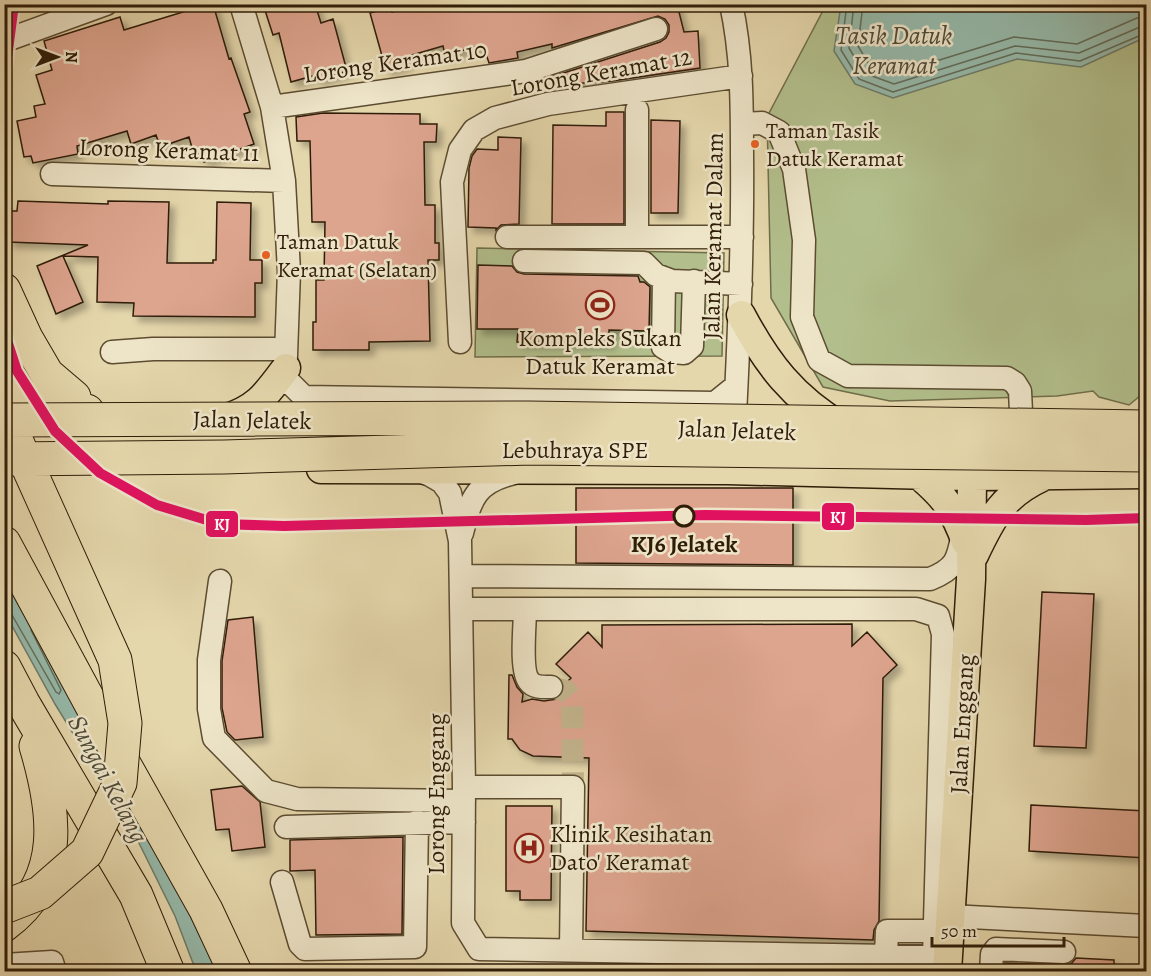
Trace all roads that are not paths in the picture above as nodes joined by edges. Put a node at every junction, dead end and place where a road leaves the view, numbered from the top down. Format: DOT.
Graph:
graph roads {
  1 [pos="106,4"];
  2 [pos="241,4"];
  3 [pos="731,4"];
  4 [pos="656,28"];
  5 [pos="4,41"];
  6 [pos="526,70"];
  7 [pos="741,76"];
  8 [pos="548,104"];
  9 [pos="272,107"];
  10 [pos="637,110"];
  11 [pos="742,124"];
  12 [pos="52,174"];
  13 [pos="284,181"];
  14 [pos="507,237"];
  15 [pos="637,237"];
  16 [pos="742,237"];
  17 [pos="524,261"];
  18 [pos="664,278"];
  19 [pos="694,281"];
  20 [pos="741,284"];
  21 [pos="4,290"];
  22 [pos="741,315"];
  23 [pos="460,342"];
  24 [pos="112,352"];
  25 [pos="286,365"];
  26 [pos="736,386"];
  27 [pos="7,411"];
  28 [pos="104,415"];
  29 [pos="529,418"];
  30 [pos="219,421"];
  31 [pos="286,421"];
  32 [pos="734,428"];
  33 [pos="1146,428"];
  34 [pos="1022,432"];
  35 [pos="934,433"];
  36 [pos="853,434"];
  37 [pos="1146,455"];
  38 [pos="8,461"];
  39 [pos="412,469"];
  40 [pos="530,469"];
  41 [pos="336,470"];
  42 [pos="732,470"];
  43 [pos="1146,474"];
  44 [pos="920,476"];
  45 [pos="972,476"];
  46 [pos="1044,476"];
  47 [pos="460,542"];
  48 [pos="4,543"];
  49 [pos="968,545"];
  50 [pos="462,576"];
  51 [pos="220,581"];
  52 [pos="462,609"];
  53 [pos="525,610"];
  54 [pos="4,667"];
  55 [pos="551,687"];
  56 [pos="23,703"];
  57 [pos="464,803"];
  58 [pos="417,822"];
  59 [pos="286,827"];
  60 [pos="282,882"];
  61 [pos="4,907"];
  62 [pos="1048,921"];
  63 [pos="942,924"];
  64 [pos="4,925"];
  65 [pos="1146,926"];
  66 [pos="572,950"];
  67 [pos="886,956"];
  68 [pos="943,962"];
  69 [pos="4,965"];
  70 [pos="55,972"];
  71 [pos="168,972"];
  72 [pos="235,972"];
  73 [pos="991,972"];
  1 -- 5 [label="street"];
  2 -- 9 [label="street"];
  3 -- 7 [label="street, Jalan Keramat Dalam"];
  4 -- 6 [label="street, Lorong Keramat 10"];
  6 -- 8 [label="street"];
  6 -- 9 [label="street, Lorong Keramat 10"];
  7 -- 8 [label="street, Lorong Keramat 12"];
  7 -- 11 [label="street, Jalan Keramat Dalam"];
  8 -- 23 [label="street, Lorong Keramat 12"];
  9 -- 13 [label="street"];
  10 -- 15 [label="street"];
  11 -- 16 [label="street, Jalan Keramat Dalam"];
  11 -- 34 [label="street"];
  12 -- 13 [label="street, Lorong Keramat 11"];
  13 -- 25 [label="street"];
  14 -- 15 [label="street"];
  15 -- 16 [label="street"];
  16 -- 20 [label="street, Jalan Keramat Dalam"];
  17 -- 18 [label="street"];
  18 -- 19 [label="street"];
  18 -- 19 [label="street"];
  19 -- 20 [label="street"];
  20 -- 22 [label="street, Jalan Keramat Dalam"];
  21 -- 29 [label="highway, bridge"];
  22 -- 26 [label="street, Jalan Keramat Dalam"];
  22 -- 36 [label="main road"];
  24 -- 25 [label="street"];
  25 -- 26 [label="street"];
  25 -- 30 [label="main road"];
  25 -- 31 [label="street"];
  26 -- 32 [label="street, Jalan Keramat Dalam"];
  27 -- 28 [label="highway"];
  27 -- 29 [label="highway, Lebuhraya SPE, bridge"];
  27 -- 61 [label="highway, bridge"];
  28 -- 30 [label="main road, Jalan Jelatek"];
  29 -- 33 [label="highway, Lebuhraya SPE, bridge"];
  30 -- 31 [label="main road, Jalan Jelatek"];
  31 -- 32 [label="main road, Jalan Jelatek"];
  31 -- 41 [label="main road"];
  32 -- 36 [label="main road, Jalan Jelatek"];
  32 -- 42 [label="street, Jalan Keramat Dalam"];
  33 -- 34 [label="main road, Jalan Jelatek"];
  34 -- 35 [label="main road, Jalan Jelatek"];
  35 -- 36 [label="main road, Jalan Jelatek"];
  35 -- 45 [label="main road, Jalan Enggang"];
  37 -- 38 [label="highway, Lebuhraya SPE, bridge"];
  38 -- 41 [label="main road, Jalan Jelatek"];
  39 -- 40 [label="main road, Jalan Jelatek"];
  39 -- 41 [label="main road, Jalan Jelatek"];
  39 -- 47 [label="street, Lorong Enggang"];
  40 -- 42 [label="main road, Jalan Jelatek"];
  40 -- 47 [label="street, Lorong Enggang"];
  42 -- 44 [label="main road, Jalan Jelatek"];
  43 -- 46 [label="main road, Jalan Jelatek"];
  44 -- 45 [label="main road, Jalan Jelatek"];
  44 -- 49 [label="main road"];
  45 -- 46 [label="main road, Jalan Jelatek"];
  45 -- 49 [label="main road, Jalan Enggang"];
  46 -- 49 [label="main road"];
  47 -- 50 [label="street, Lorong Enggang"];
  48 -- 72 [label="highway, bridge"];
  49 -- 50 [label="street"];
  49 -- 63 [label="main road, Jalan Enggang"];
  50 -- 52 [label="street, Lorong Enggang"];
  51 -- 57 [label="street"];
  52 -- 53 [label="street"];
  52 -- 57 [label="street, Lorong Enggang"];
  53 -- 55 [label="street"];
  53 -- 63 [label="street"];
  54 -- 56 [label="highway"];
  56 -- 64 [label="highway, bridge"];
  56 -- 71 [label="highway"];
  57 -- 58 [label="street"];
  57 -- 66 [label="street, Lorong Enggang"];
  57 -- 66 [label="street"];
  58 -- 59 [label="street"];
  58 -- 60 [label="street"];
  62 -- 63 [label="street"];
  62 -- 65 [label="street"];
  62 -- 73 [label="street"];
  63 -- 67 [label="street"];
  63 -- 68 [label="main road, Jalan Enggang"];
  66 -- 67 [label="street, Lorong Enggang"];
  67 -- 68 [label="street, Lorong Enggang"];
  69 -- 70 [label="street"];
}
